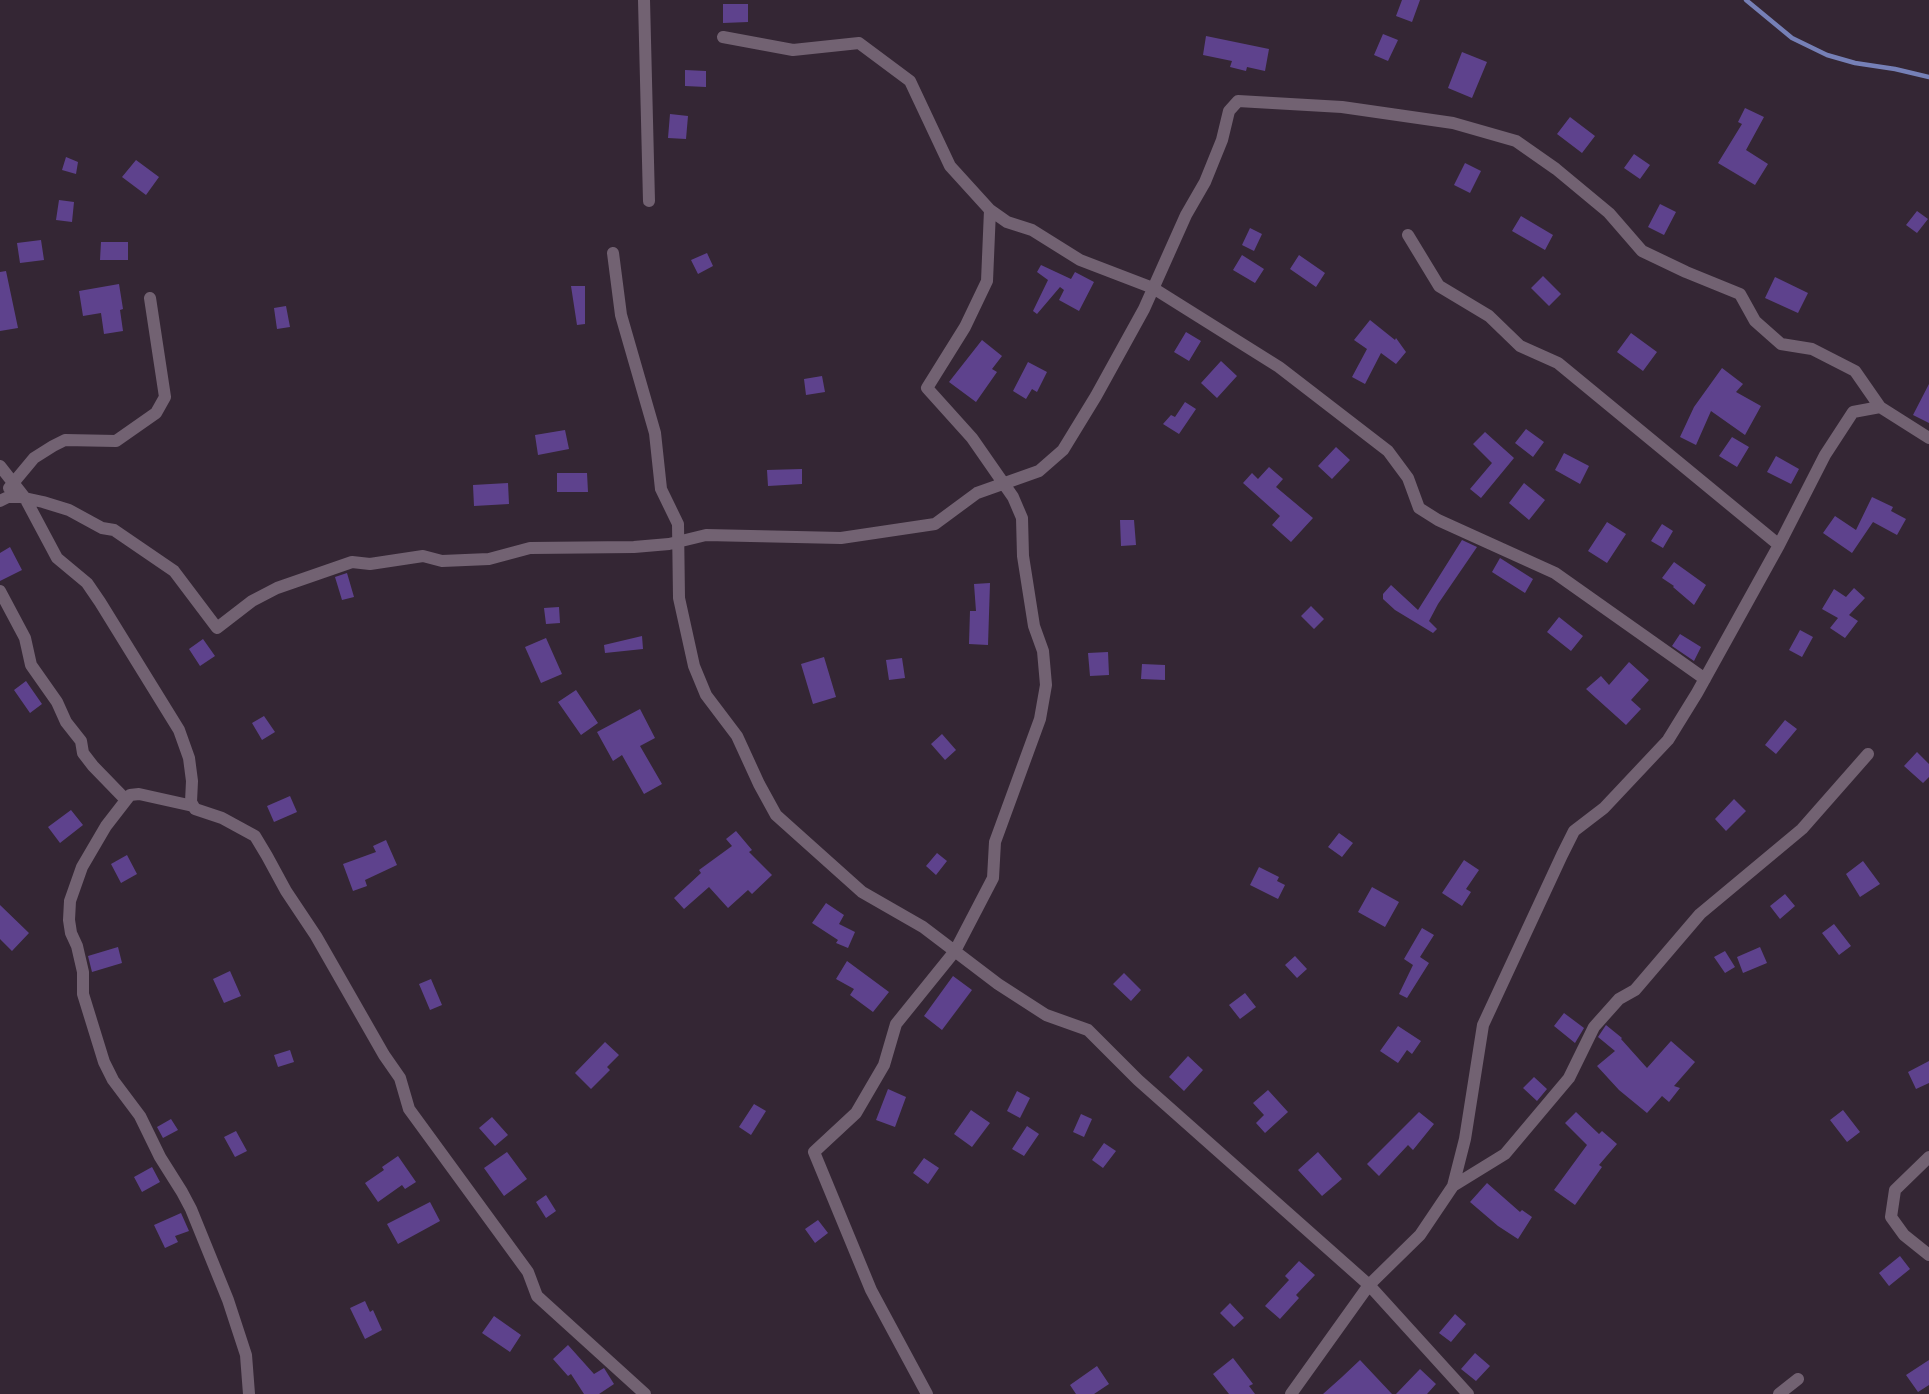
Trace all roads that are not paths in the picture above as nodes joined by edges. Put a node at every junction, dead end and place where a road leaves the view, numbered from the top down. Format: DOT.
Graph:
graph roads {
  1 [pos="644,0"];
  2 [pos="723,37"];
  3 [pos="649,201"];
  4 [pos="990,210"];
  5 [pos="1408,235"];
  6 [pos="613,253"];
  7 [pos="1153,288"];
  8 [pos="150,298"];
  9 [pos="1880,407"];
  10 [pos="1929,438"];
  11 [pos="0,466"];
  12 [pos="14,482"];
  13 [pos="1004,484"];
  14 [pos="25,498"];
  15 [pos="0,500"];
  16 [pos="679,542"];
  17 [pos="1779,545"];
  18 [pos="0,591"];
  19 [pos="1705,679"];
  20 [pos="1868,754"];
  21 [pos="126,800"];
  22 [pos="193,806"];
  23 [pos="955,951"];
  24 [pos="1929,1157"];
  25 [pos="1453,1186"];
  26 [pos="1929,1255"];
  27 [pos="1369,1285"];
  28 [pos="1792,1386"];
  29 [pos="249,1394"];
  30 [pos="645,1394"];
  31 [pos="927,1394"];
  32 [pos="1291,1394"];
  33 [pos="1468,1394"];
  34 [pos="1779,1394"];
  1 -- 3 [label="street"];
  2 -- 4 [label="street"];
  4 -- 7 [label="street"];
  4 -- 13 [label="street"];
  5 -- 17 [label="street"];
  6 -- 16 [label="street"];
  7 -- 9 [label="street"];
  7 -- 13 [label="street"];
  7 -- 19 [label="street"];
  8 -- 12 [label="street"];
  9 -- 10 [label="street"];
  9 -- 17 [label="street"];
  11 -- 12 [label="street"];
  12 -- 14 [label="street"];
  12 -- 15 [label="street"];
  13 -- 16 [label="street"];
  13 -- 23 [label="street"];
  14 -- 15 [label="street"];
  14 -- 16 [label="street"];
  14 -- 22 [label="street"];
  16 -- 23 [label="street"];
  17 -- 19 [label="street"];
  18 -- 21 [label="street"];
  19 -- 25 [label="street"];
  20 -- 25 [label="street"];
  21 -- 22 [label="street"];
  21 -- 29 [label="street"];
  22 -- 30 [label="street"];
  23 -- 27 [label="street"];
  23 -- 31 [label="street"];
  24 -- 26 [label="street"];
  25 -- 27 [label="street"];
  27 -- 32 [label="street"];
  27 -- 33 [label="street"];
  28 -- 34 [label="street"];
}
